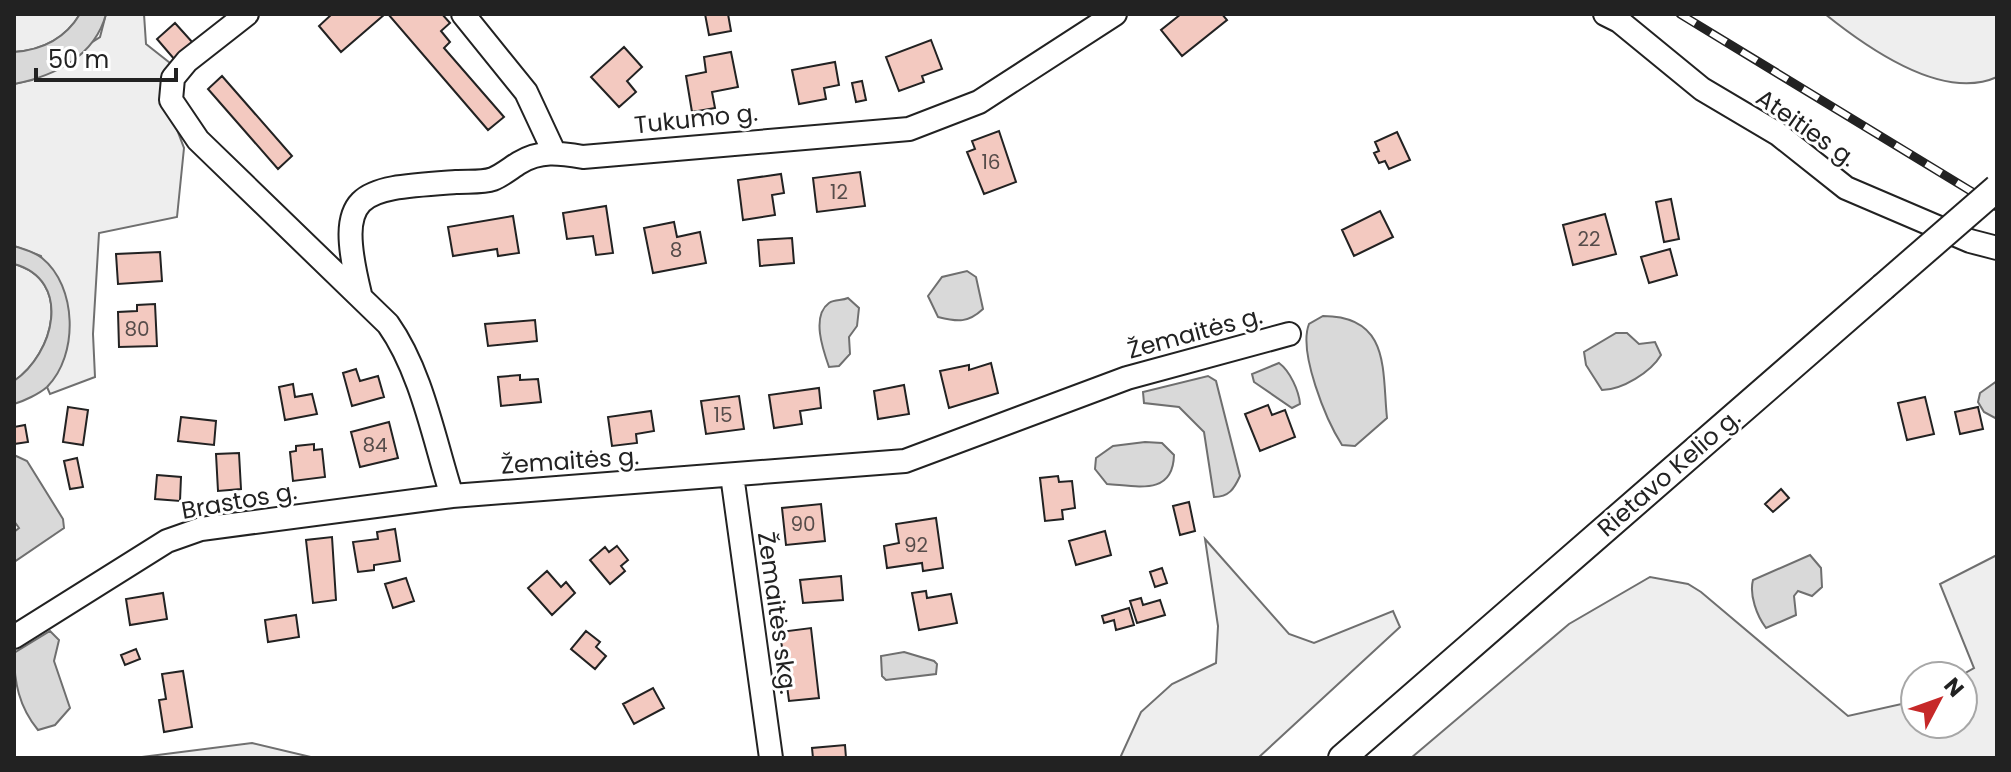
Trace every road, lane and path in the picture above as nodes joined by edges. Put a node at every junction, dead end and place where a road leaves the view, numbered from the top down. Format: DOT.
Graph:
graph roads {
  1 [pos="247,14"];
  2 [pos="463,14"];
  3 [pos="1115,14"];
  4 [pos="1605,14"];
  5 [pos="554,152"];
  6 [pos="1997,188"];
  7 [pos="1997,248"];
  8 [pos="361,296"];
  9 [pos="1289,334"];
  10 [pos="732,475"];
  11 [pos="452,496"];
  12 [pos="14,637"];
  13 [pos="771,758"];
  14 [pos="1342,758"];
  1 -- 8 [label="street"];
  2 -- 5 [label="street"];
  3 -- 5 [label="street, Tukumo g."];
  4 -- 7 [label="street, Ateities g."];
  5 -- 8 [label="street, Tukumo g."];
  6 -- 14 [label="main road, Rietavo Kelio g., bridge"];
  8 -- 11 [label="street"];
  9 -- 10 [label="street, Žemaitės g."];
  10 -- 11 [label="street, Žemaitės g."];
  10 -- 13 [label="street, Žemaitės skg."];
  11 -- 12 [label="street, Brastos g."];
}
